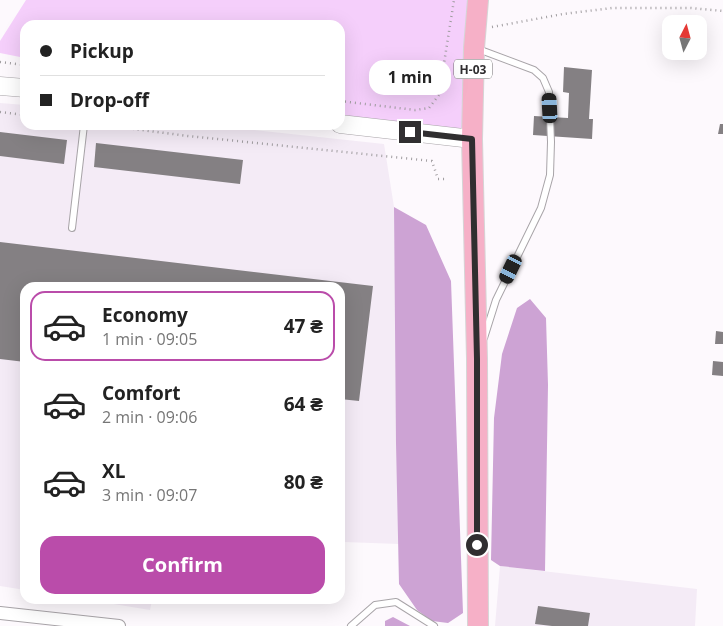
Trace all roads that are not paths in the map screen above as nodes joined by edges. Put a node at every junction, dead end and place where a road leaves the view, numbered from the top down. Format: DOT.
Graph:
graph roads {
  1 [pos="478,0"];
  2 [pos="475,39"];
  3 [pos="0,86"];
  4 [pos="20,88"];
  5 [pos="345,125"];
  6 [pos="83,130"];
  7 [pos="472,139"];
  8 [pos="72,228"];
  9 [pos="477,359"];
  10 [pos="0,613"];
  11 [pos="119,626"];
  12 [pos="351,626"];
  13 [pos="434,626"];
  14 [pos="478,626"];
  1 -- 2 [label="main road, Н-03"];
  2 -- 7 [label="main road, Н-03"];
  2 -- 9 [label="lane"];
  3 -- 4 [label="street"];
  5 -- 7 [label="street"];
  6 -- 8 [label="lane"];
  7 -- 9 [label="main road, Н-03"];
  9 -- 14 [label="main road, Н-03"];
  10 -- 11 [label="street"];
  12 -- 13 [label="lane"];
}
